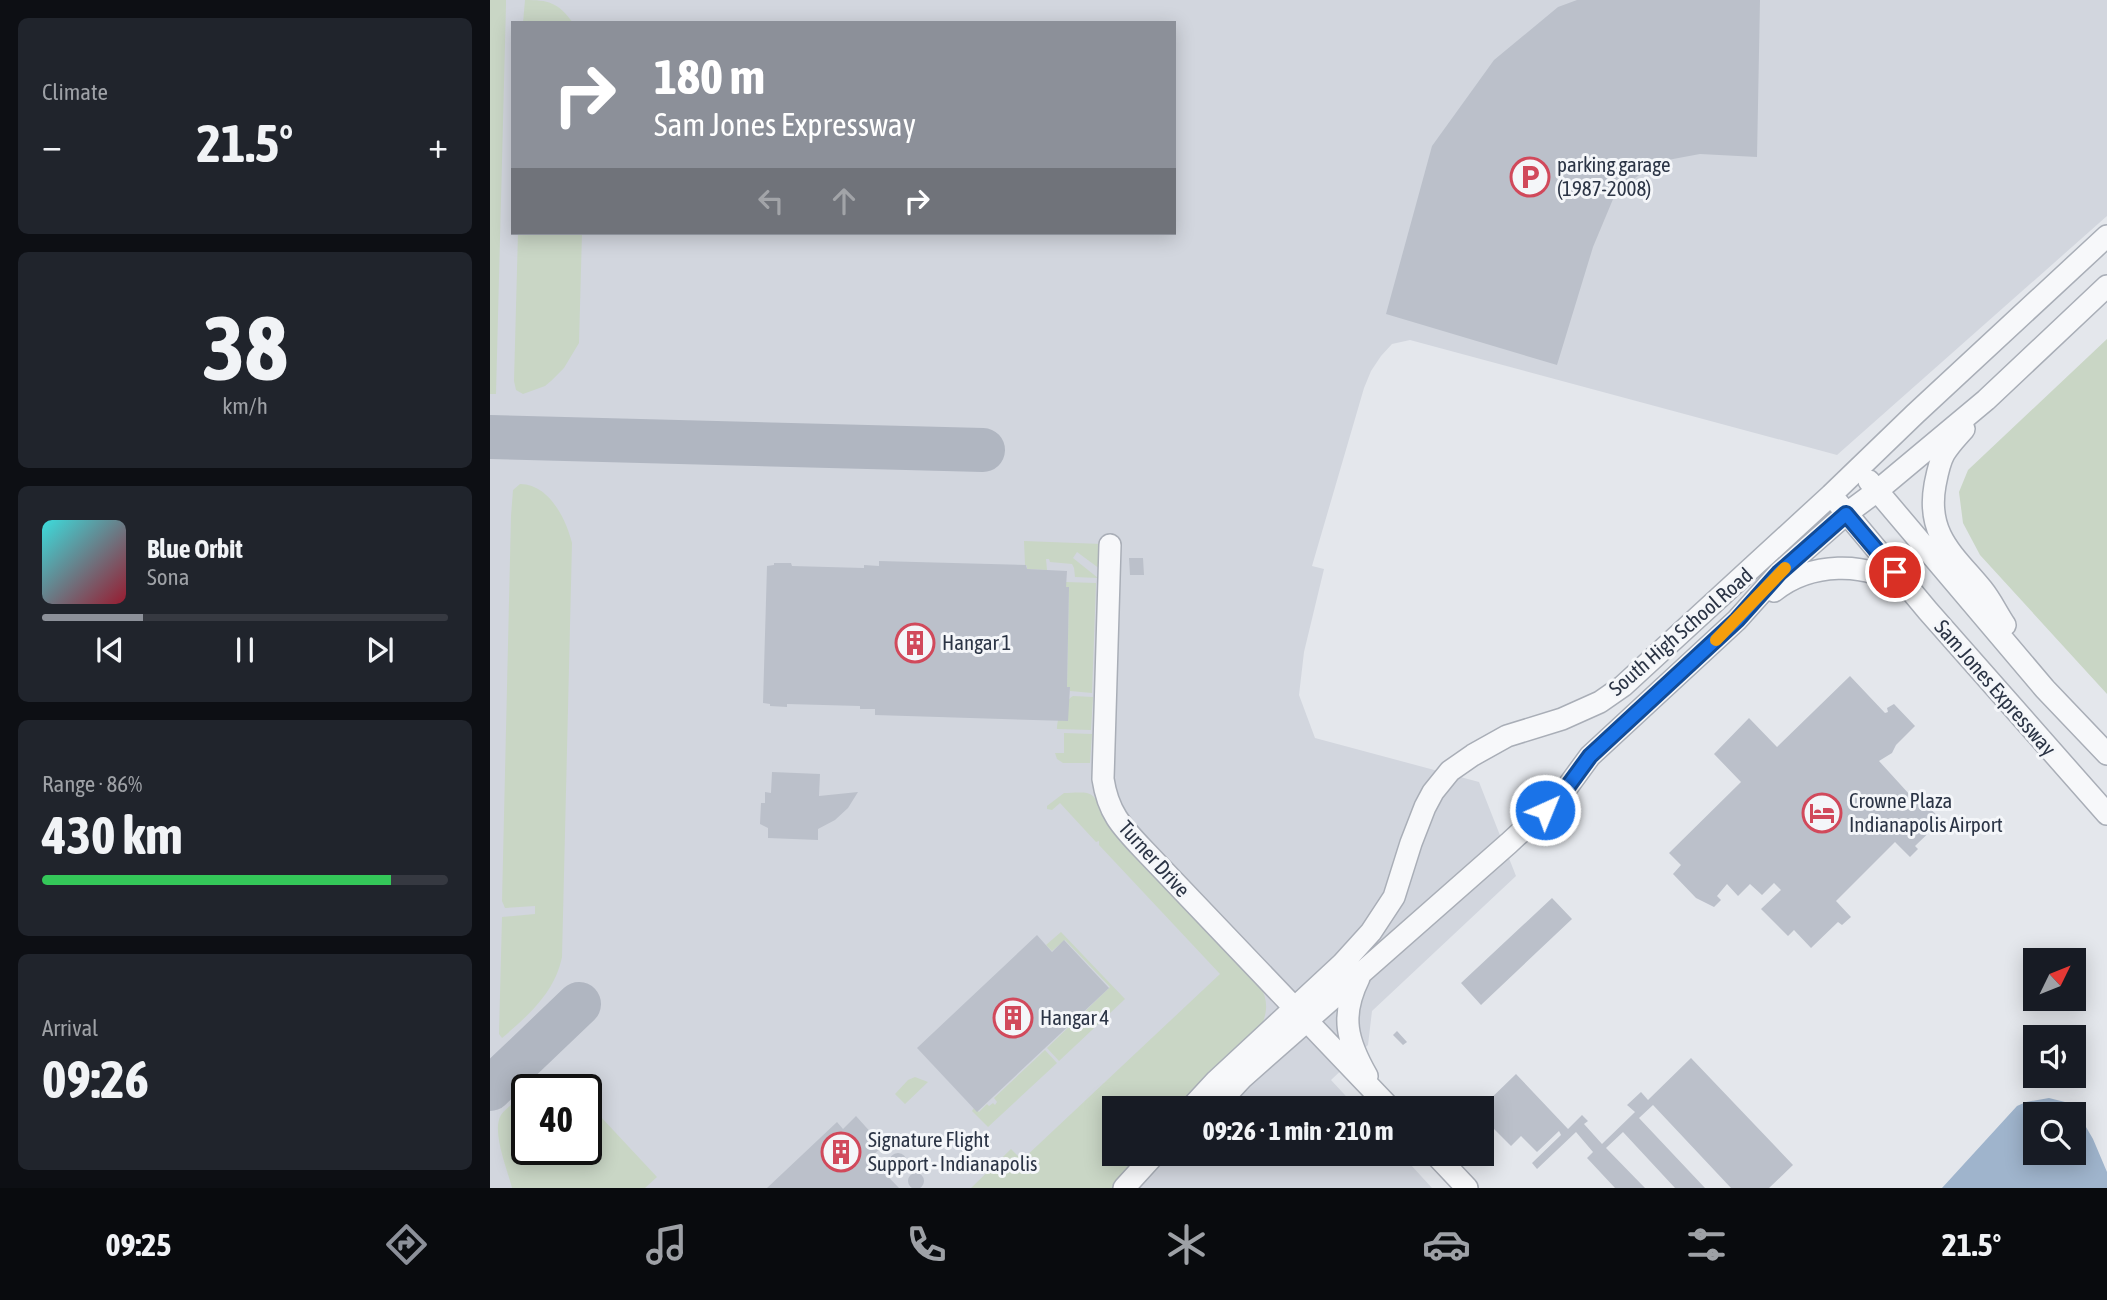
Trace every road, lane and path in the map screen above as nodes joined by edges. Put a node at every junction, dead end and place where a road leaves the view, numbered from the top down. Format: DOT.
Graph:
graph roads {
  1 [pos="2107,236"];
  2 [pos="2107,286"];
  3 [pos="1986,400"];
  4 [pos="1859,469"];
  5 [pos="1877,491"];
  6 [pos="1831,495"];
  7 [pos="1846,514"];
  8 [pos="1110,545"];
  9 [pos="1928,611"];
  10 [pos="1737,620"];
  11 [pos="2045,689"];
  12 [pos="2107,754"];
  13 [pos="2107,814"];
  14 [pos="1362,972"];
  15 [pos="1300,1015"];
  16 [pos="1203,1096"];
  17 [pos="1225,1096"];
  18 [pos="1378,1096"];
  19 [pos="1380,1096"];
  20 [pos="1145,1166"];
  21 [pos="1446,1166"];
  22 [pos="1124,1188"];
  23 [pos="1467,1188"];
  1 -- 4 [label="street, South High School Road"];
  2 -- 3 [label="street, South High School Road"];
  3 -- 5 [label="street, South High School Road"];
  3 -- 11 [label="street"];
  4 -- 5 [label="street, Sam Jones Expressway"];
  4 -- 6 [label="street, South High School Road"];
  5 -- 7 [label="street, South High School Road"];
  5 -- 11 [label="street, Sam Jones Expressway"];
  6 -- 7 [label="street, Sam Jones Expressway"];
  6 -- 15 [label="street, South High School Road"];
  7 -- 9 [label="street, Sam Jones Expressway"];
  7 -- 10 [label="street, South High School Road"];
  8 -- 15 [label="street, Turner Drive"];
  9 -- 10 [label="street"];
  9 -- 13 [label="street, Sam Jones Expressway"];
  10 -- 14 [label="street, South High School Road"];
  11 -- 12 [label="street, Sam Jones Expressway"];
  14 -- 15 [label="street, South High School Road"];
  14 -- 19 [label="street"];
  15 -- 16 [label="street"];
  15 -- 17 [label="street"];
  15 -- 18 [label="street"];
  20 -- 22 [label="street"];
  21 -- 23 [label="street"];
}
